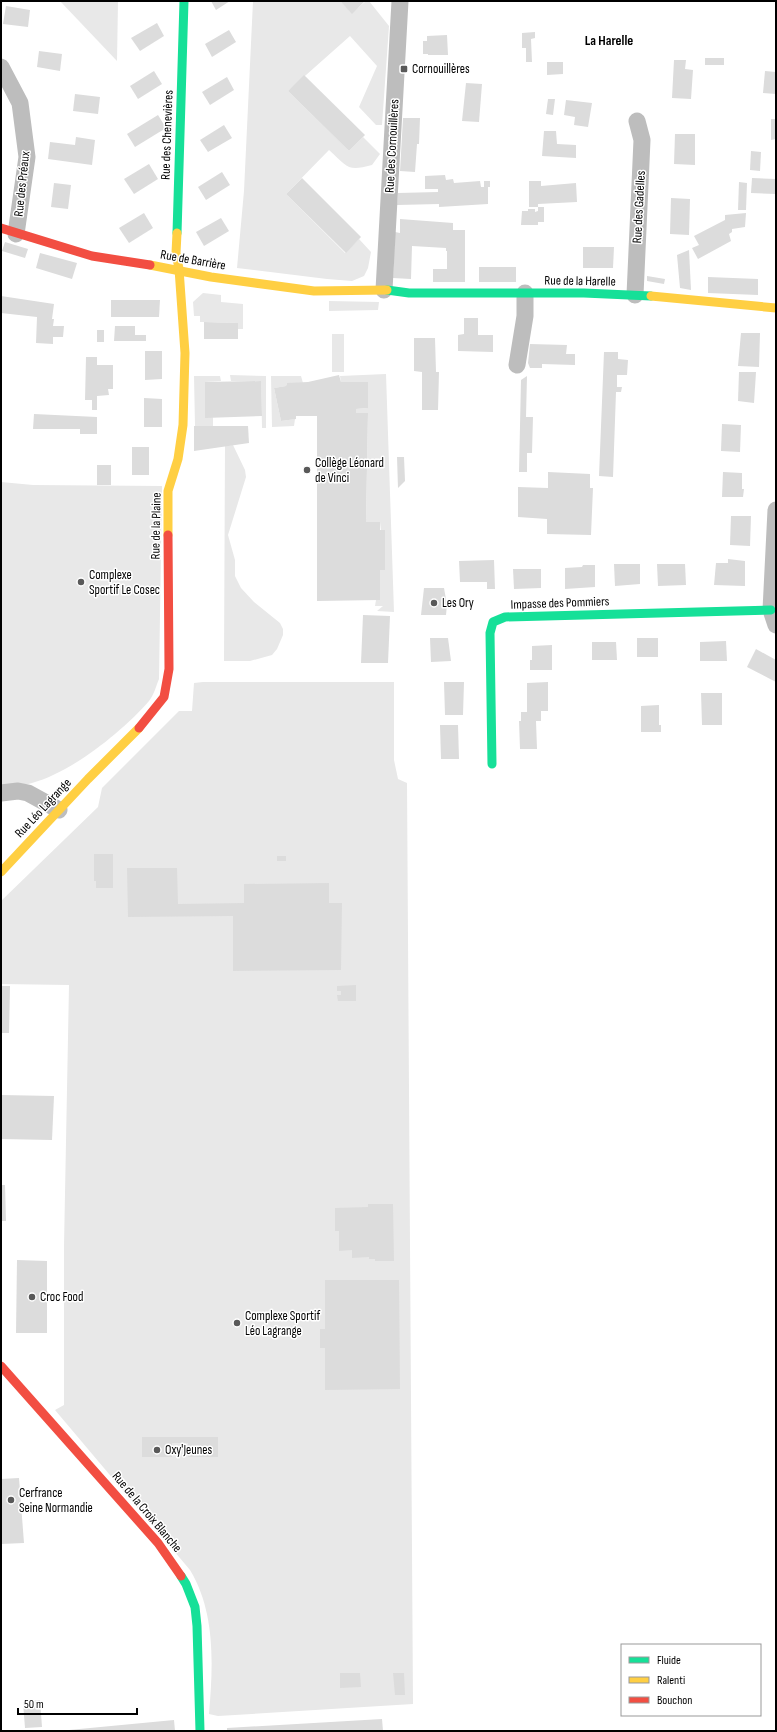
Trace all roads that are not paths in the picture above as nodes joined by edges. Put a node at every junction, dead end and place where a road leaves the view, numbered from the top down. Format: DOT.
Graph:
graph roads {
  1 [pos="184,1"];
  2 [pos="400,1"];
  3 [pos="1,67"];
  4 [pos="636,121"];
  5 [pos="8,231"];
  6 [pos="179,269"];
  7 [pos="384,290"];
  8 [pos="525,293"];
  9 [pos="635,295"];
  10 [pos="776,308"];
  11 [pos="517,365"];
  12 [pos="776,510"];
  13 [pos="773,617"];
  14 [pos="492,764"];
  15 [pos="88,779"];
  16 [pos="1,793"];
  17 [pos="59,810"];
  18 [pos="1,872"];
  19 [pos="1,1366"];
  20 [pos="200,1731"];
  1 -- 6 [label="street, Rue des Chenevières"];
  2 -- 7 [label="street, Rue des Cornouillères"];
  3 -- 5 [label="street, Rue des Préaux"];
  4 -- 9 [label="street, Rue des Gadelles"];
  5 -- 6 [label="street, Rue de Barrière"];
  6 -- 7 [label="street, Rue de Barrière"];
  6 -- 15 [label="street, Rue de la Plaine"];
  7 -- 8 [label="street, Rue de la Harelle"];
  8 -- 9 [label="street, Rue de la Harelle"];
  8 -- 11 [label="street"];
  9 -- 10 [label="street, Rue de la Harelle"];
  12 -- 13 [label="street"];
  13 -- 14 [label="street, Impasse des Pommiers"];
  15 -- 17 [label="street, Rue Léo Lagrange"];
  16 -- 17 [label="street"];
  17 -- 18 [label="street, Rue Léo Lagrange"];
  19 -- 20 [label="street, Rue de la Croix Blanche"];
}
